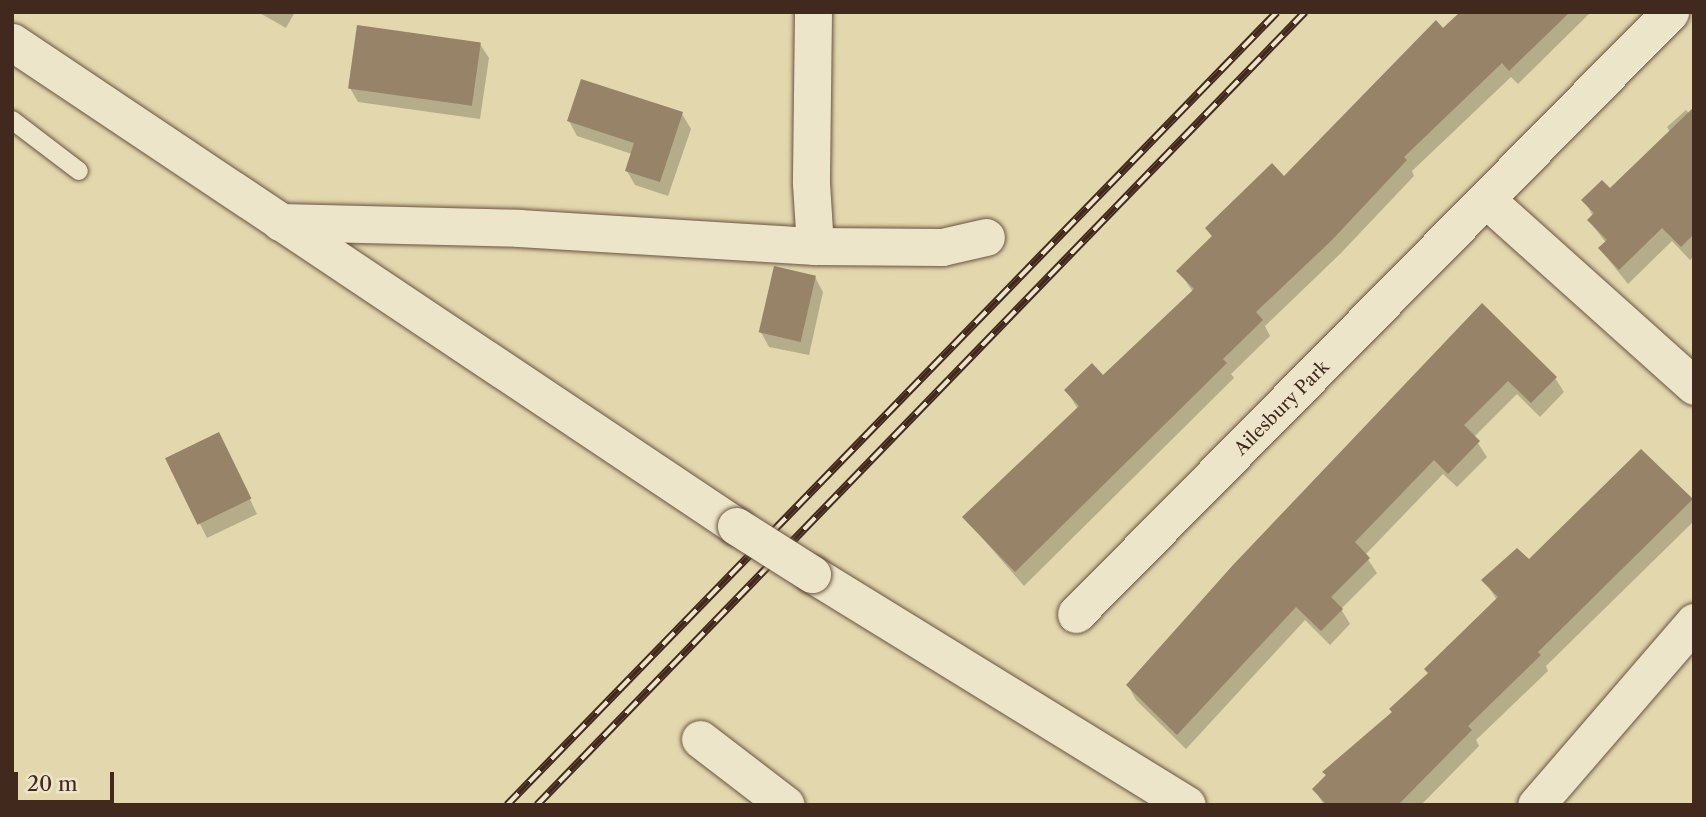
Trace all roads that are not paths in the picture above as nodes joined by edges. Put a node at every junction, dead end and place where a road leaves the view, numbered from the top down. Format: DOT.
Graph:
graph roads {
  1 [pos="813,12"];
  2 [pos="1670,12"];
  3 [pos="12,42"];
  4 [pos="13,122"];
  5 [pos="79,171"];
  6 [pos="1488,201"];
  7 [pos="280,222"];
  8 [pos="986,237"];
  9 [pos="815,246"];
  10 [pos="1694,386"];
  11 [pos="1076,614"];
  12 [pos="1694,622"];
  13 [pos="700,739"];
  14 [pos="786,805"];
  15 [pos="1187,805"];
  16 [pos="1536,805"];
  1 -- 9 [label="street"];
  2 -- 6 [label="street, Ailesbury Park"];
  3 -- 7 [label="street"];
  4 -- 5 [label="lane"];
  6 -- 10 [label="street"];
  6 -- 11 [label="street, Ailesbury Park"];
  7 -- 9 [label="street"];
  7 -- 15 [label="street, bridge"];
  8 -- 9 [label="street"];
  12 -- 16 [label="street"];
  13 -- 14 [label="street"];
}
